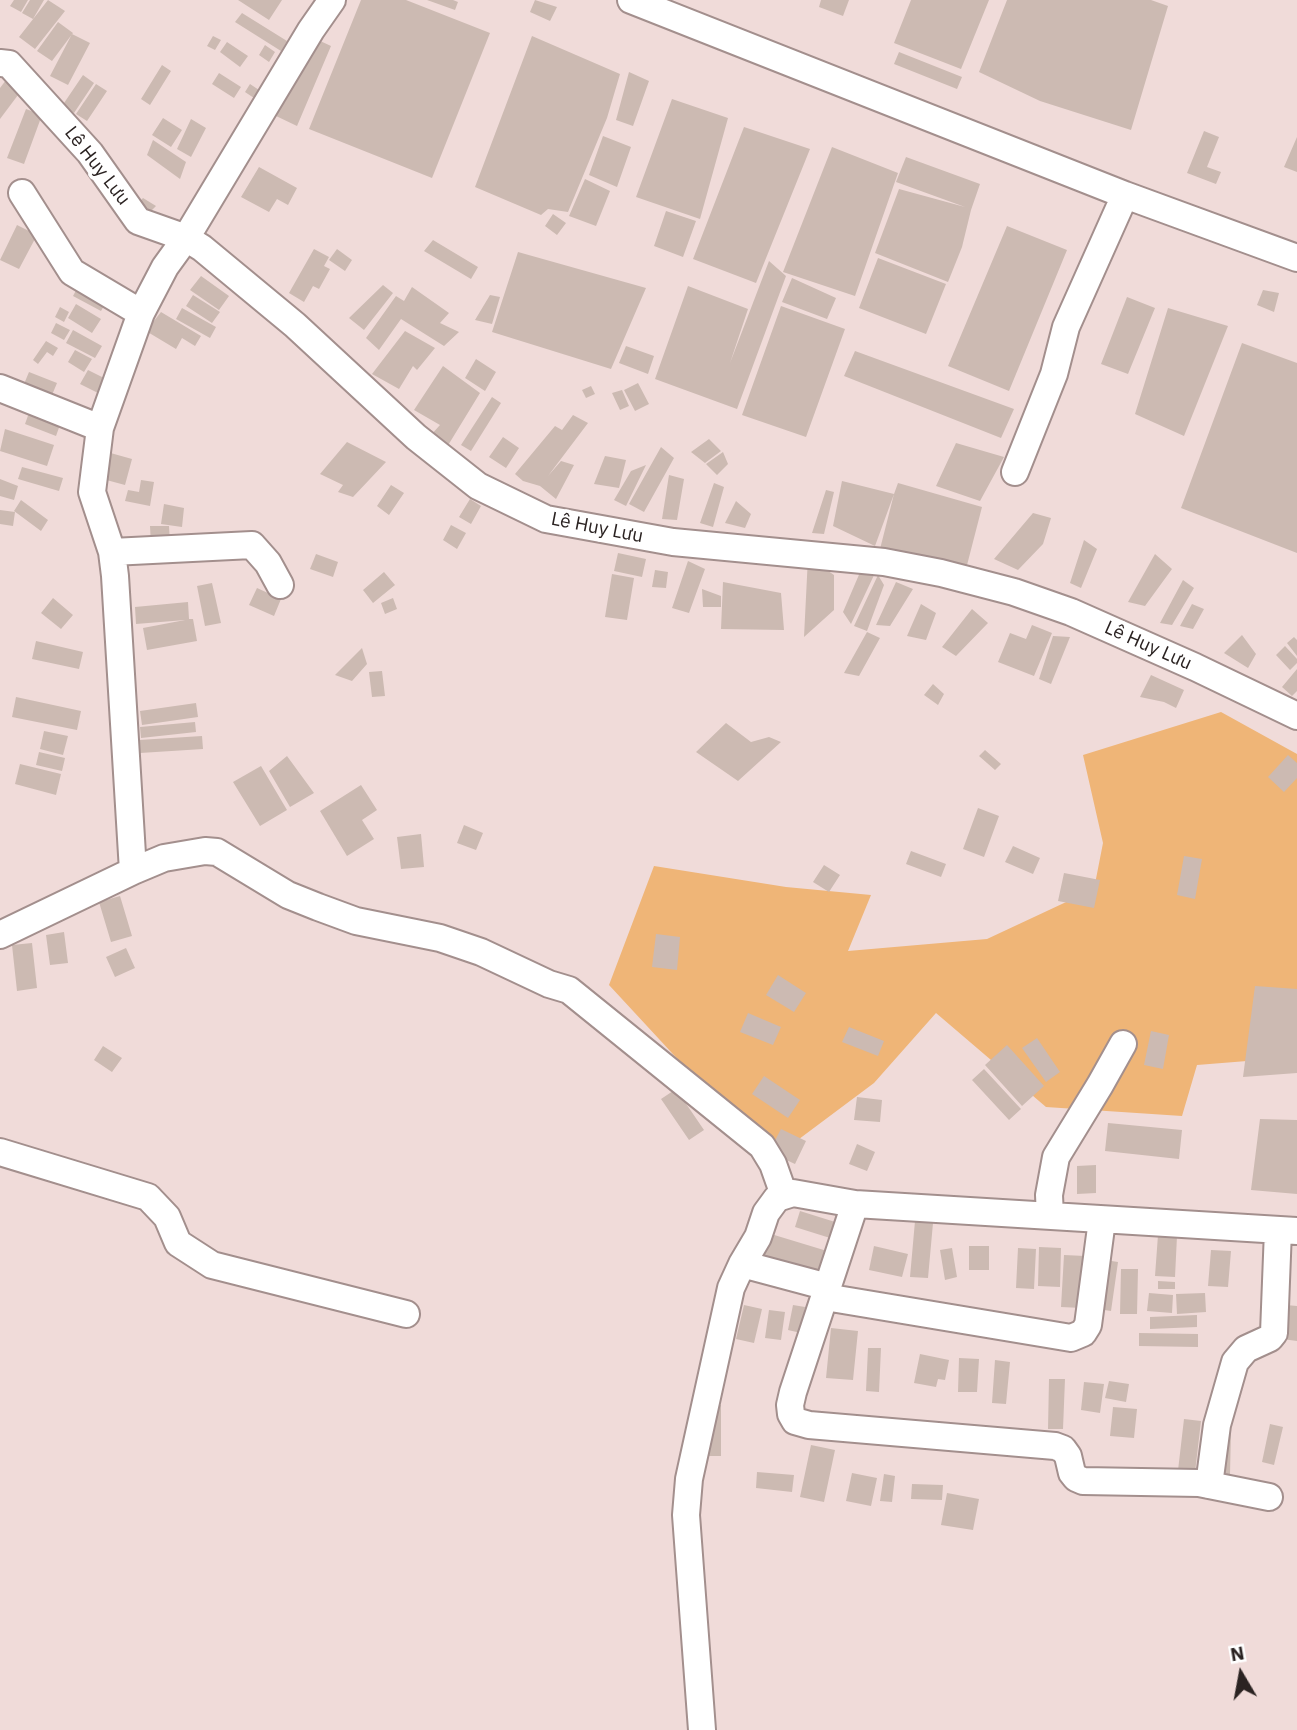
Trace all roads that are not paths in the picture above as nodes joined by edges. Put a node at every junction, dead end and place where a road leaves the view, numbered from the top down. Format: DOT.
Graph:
graph roads {
  1 [pos="332,0"];
  2 [pos="631,0"];
  3 [pos="0,63"];
  4 [pos="22,194"];
  5 [pos="1125,195"];
  6 [pos="186,238"];
  7 [pos="1297,258"];
  8 [pos="141,313"];
  9 [pos="0,388"];
  10 [pos="100,428"];
  11 [pos="1014,472"];
  12 [pos="112,552"];
  13 [pos="280,585"];
  14 [pos="1297,716"];
  15 [pos="133,871"];
  16 [pos="0,935"];
  17 [pos="1122,1044"];
  18 [pos="0,1152"];
  19 [pos="784,1195"];
  20 [pos="855,1204"];
  21 [pos="1050,1216"];
  22 [pos="1102,1220"];
  23 [pos="1287,1230"];
  24 [pos="741,1264"];
  25 [pos="826,1292"];
  26 [pos="406,1314"];
  27 [pos="1209,1485"];
  28 [pos="1269,1497"];
  29 [pos="702,1730"];
  1 -- 6 [label="street"];
  2 -- 5 [label="street"];
  3 -- 6 [label="street, Lê Huy Lưu"];
  4 -- 8 [label="street"];
  5 -- 7 [label="street"];
  5 -- 11 [label="street"];
  6 -- 8 [label="street"];
  6 -- 14 [label="street, Lê Huy Lưu"];
  8 -- 10 [label="street"];
  9 -- 10 [label="street"];
  10 -- 12 [label="street"];
  12 -- 13 [label="street"];
  12 -- 15 [label="street"];
  15 -- 16 [label="street"];
  15 -- 19 [label="street"];
  17 -- 21 [label="street"];
  18 -- 26 [label="street"];
  19 -- 20 [label="street"];
  19 -- 24 [label="street"];
  20 -- 21 [label="street"];
  20 -- 25 [label="street"];
  21 -- 22 [label="street"];
  22 -- 23 [label="street"];
  22 -- 25 [label="street"];
  23 -- 27 [label="street"];
  24 -- 25 [label="street"];
  24 -- 29 [label="street"];
  25 -- 27 [label="street"];
  27 -- 28 [label="street"];
}
